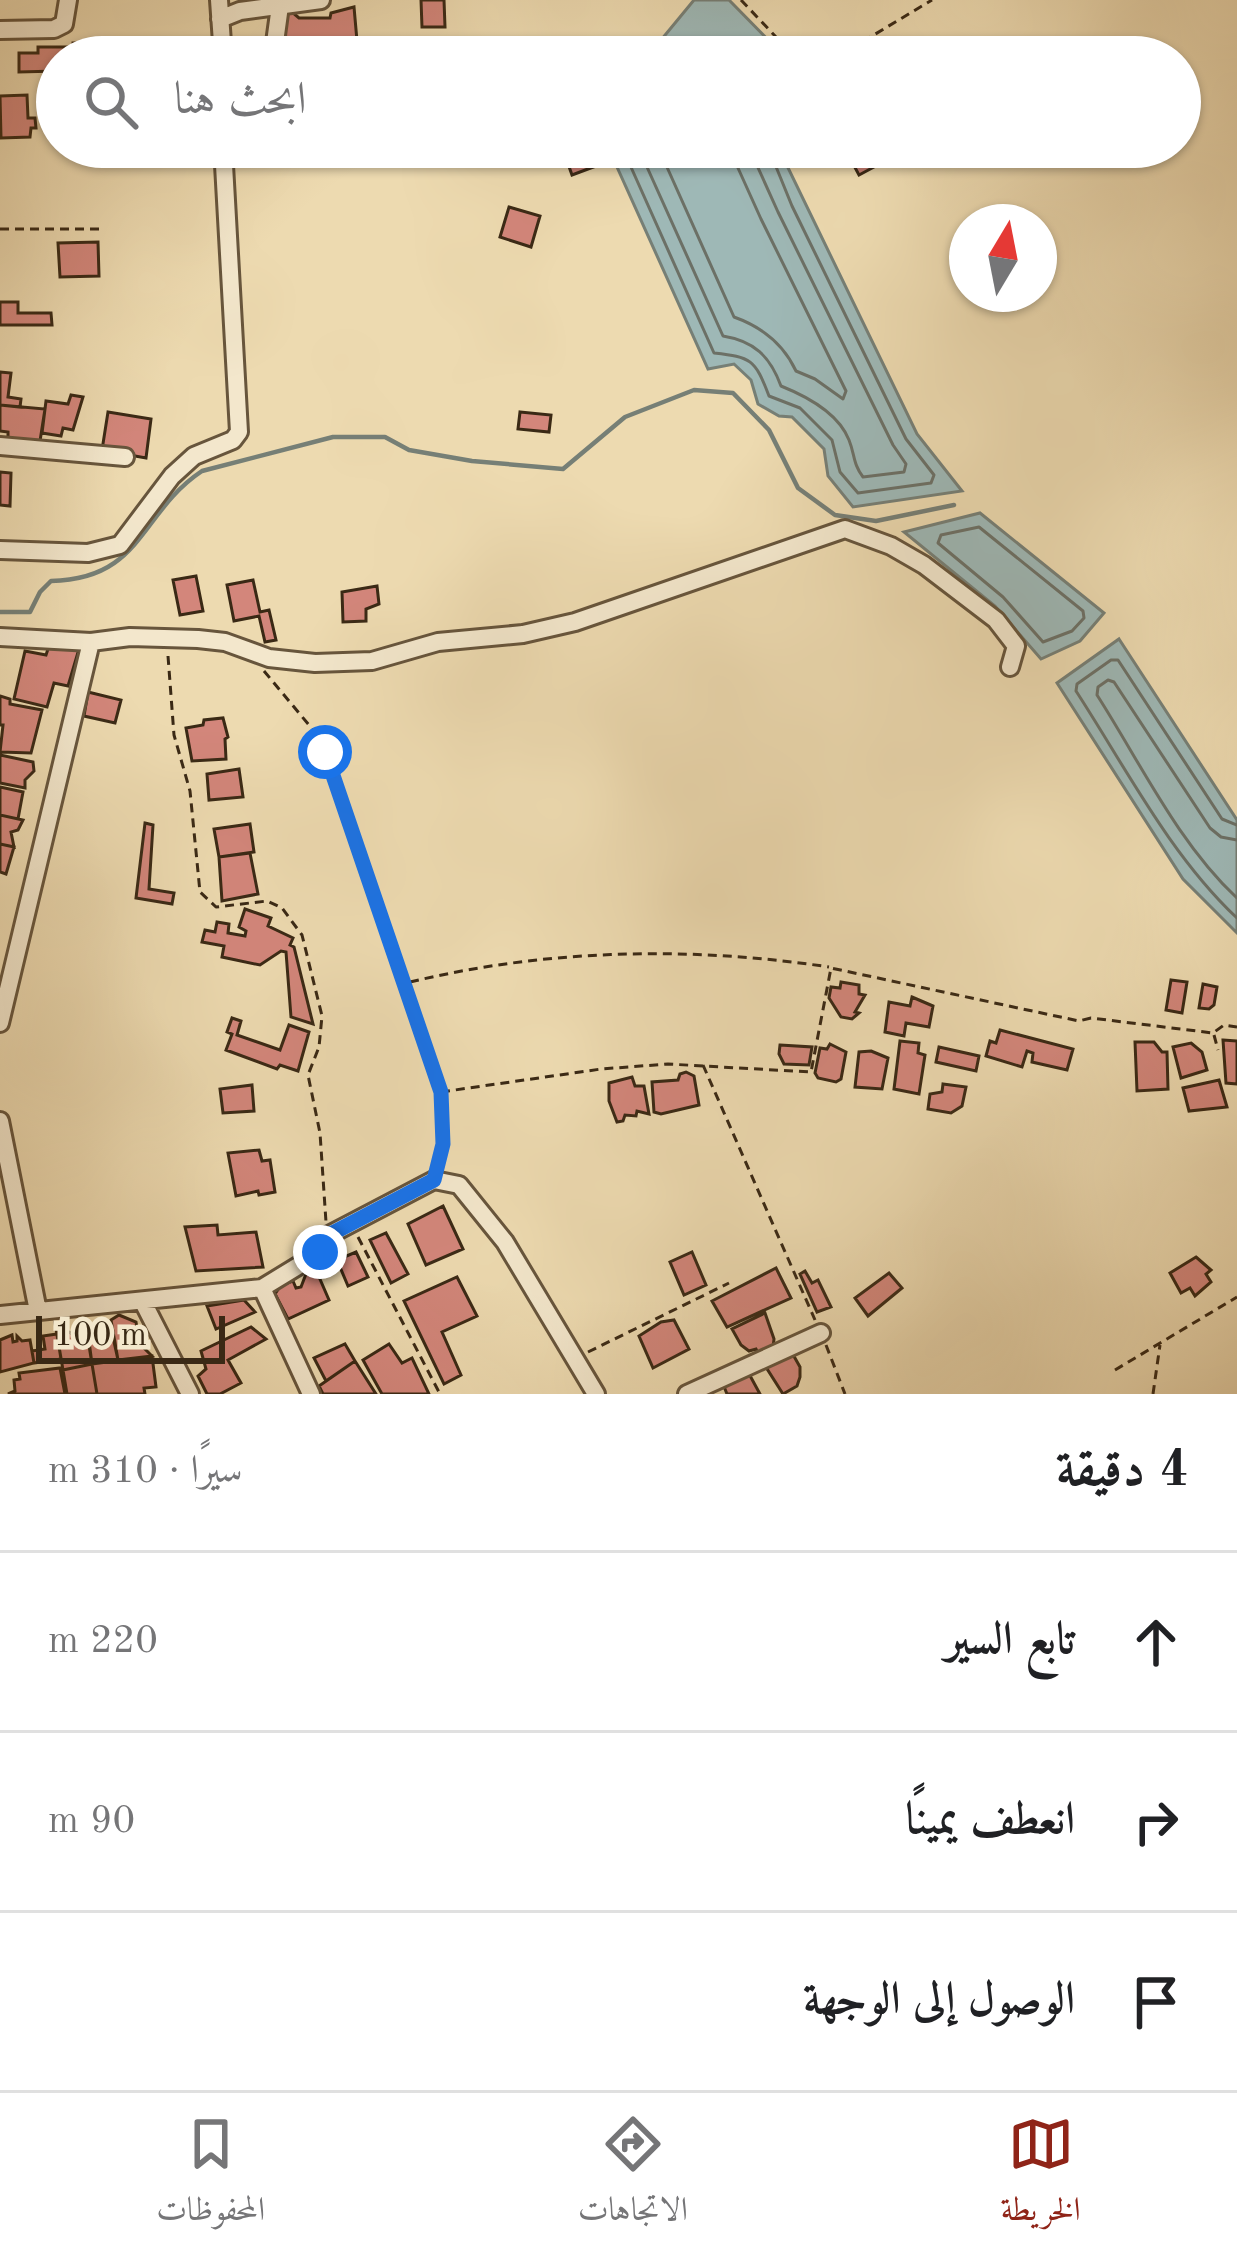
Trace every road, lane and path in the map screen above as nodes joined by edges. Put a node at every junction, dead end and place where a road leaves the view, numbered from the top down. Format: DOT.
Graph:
graph roads {
  1 [pos="68,0"];
  2 [pos="321,0"];
  3 [pos="741,0"];
  4 [pos="932,0"];
  5 [pos="280,5"];
  6 [pos="220,9"];
  7 [pos="0,30"];
  8 [pos="276,36"];
  9 [pos="775,36"];
  10 [pos="872,36"];
  11 [pos="225,168"];
  12 [pos="104,229"];
  13 [pos="0,230"];
  14 [pos="0,446"];
  15 [pos="125,457"];
  16 [pos="0,550"];
  17 [pos="0,637"];
  18 [pos="167,639"];
  19 [pos="91,642"];
  20 [pos="241,649"];
  21 [pos="1010,667"];
  22 [pos="7,961"];
  23 [pos="831,968"];
  24 [pos="406,983"];
  25 [pos="0,1023"];
  26 [pos="1237,1027"];
  27 [pos="1213,1033"];
  28 [pos="1218,1050"];
  29 [pos="703,1065"];
  30 [pos="441,1092"];
  31 [pos="0,1120"];
  32 [pos="434,1180"];
  33 [pos="351,1225"];
  34 [pos="329,1235"];
  35 [pos="729,1283"];
  36 [pos="262,1288"];
  37 [pos="1237,1298"];
  38 [pos="142,1302"];
  39 [pos="38,1311"];
  40 [pos="0,1315"];
  41 [pos="821,1333"];
  42 [pos="1160,1343"];
  43 [pos="576,1359"];
  44 [pos="1114,1370"];
  45 [pos="190,1394"];
  46 [pos="311,1394"];
  47 [pos="440,1394"];
  48 [pos="596,1394"];
  49 [pos="687,1394"];
  50 [pos="845,1394"];
  51 [pos="1153,1394"];
  1 -- 7 [label="street"];
  2 -- 5 [label="street"];
  3 -- 9 [label="path"];
  4 -- 10 [label="path"];
  5 -- 6 [label="street"];
  5 -- 8 [label="street"];
  11 -- 16 [label="street"];
  12 -- 13 [label="path"];
  14 -- 15 [label="street"];
  17 -- 19 [label="street"];
  18 -- 19 [label="street"];
  18 -- 20 [label="street"];
  18 -- 34 [label="path"];
  19 -- 22 [label="street"];
  20 -- 21 [label="street"];
  20 -- 24 [label="path"];
  22 -- 25 [label="street"];
  23 -- 24 [label="path"];
  23 -- 27 [label="path"];
  23 -- 29 [label="path"];
  24 -- 30 [label="path"];
  26 -- 27 [label="path"];
  27 -- 28 [label="path"];
  29 -- 30 [label="path"];
  29 -- 41 [label="path"];
  30 -- 32 [label="path"];
  31 -- 39 [label="street"];
  32 -- 33 [label="street"];
  32 -- 43 [label="street"];
  33 -- 34 [label="street"];
  33 -- 47 [label="path"];
  34 -- 36 [label="street"];
  35 -- 43 [label="path"];
  36 -- 38 [label="street"];
  36 -- 46 [label="street"];
  37 -- 42 [label="path"];
  38 -- 39 [label="street"];
  38 -- 45 [label="street"];
  39 -- 40 [label="street"];
  41 -- 49 [label="street"];
  41 -- 50 [label="path"];
  42 -- 44 [label="path"];
  42 -- 51 [label="path"];
  43 -- 48 [label="street"];
}
